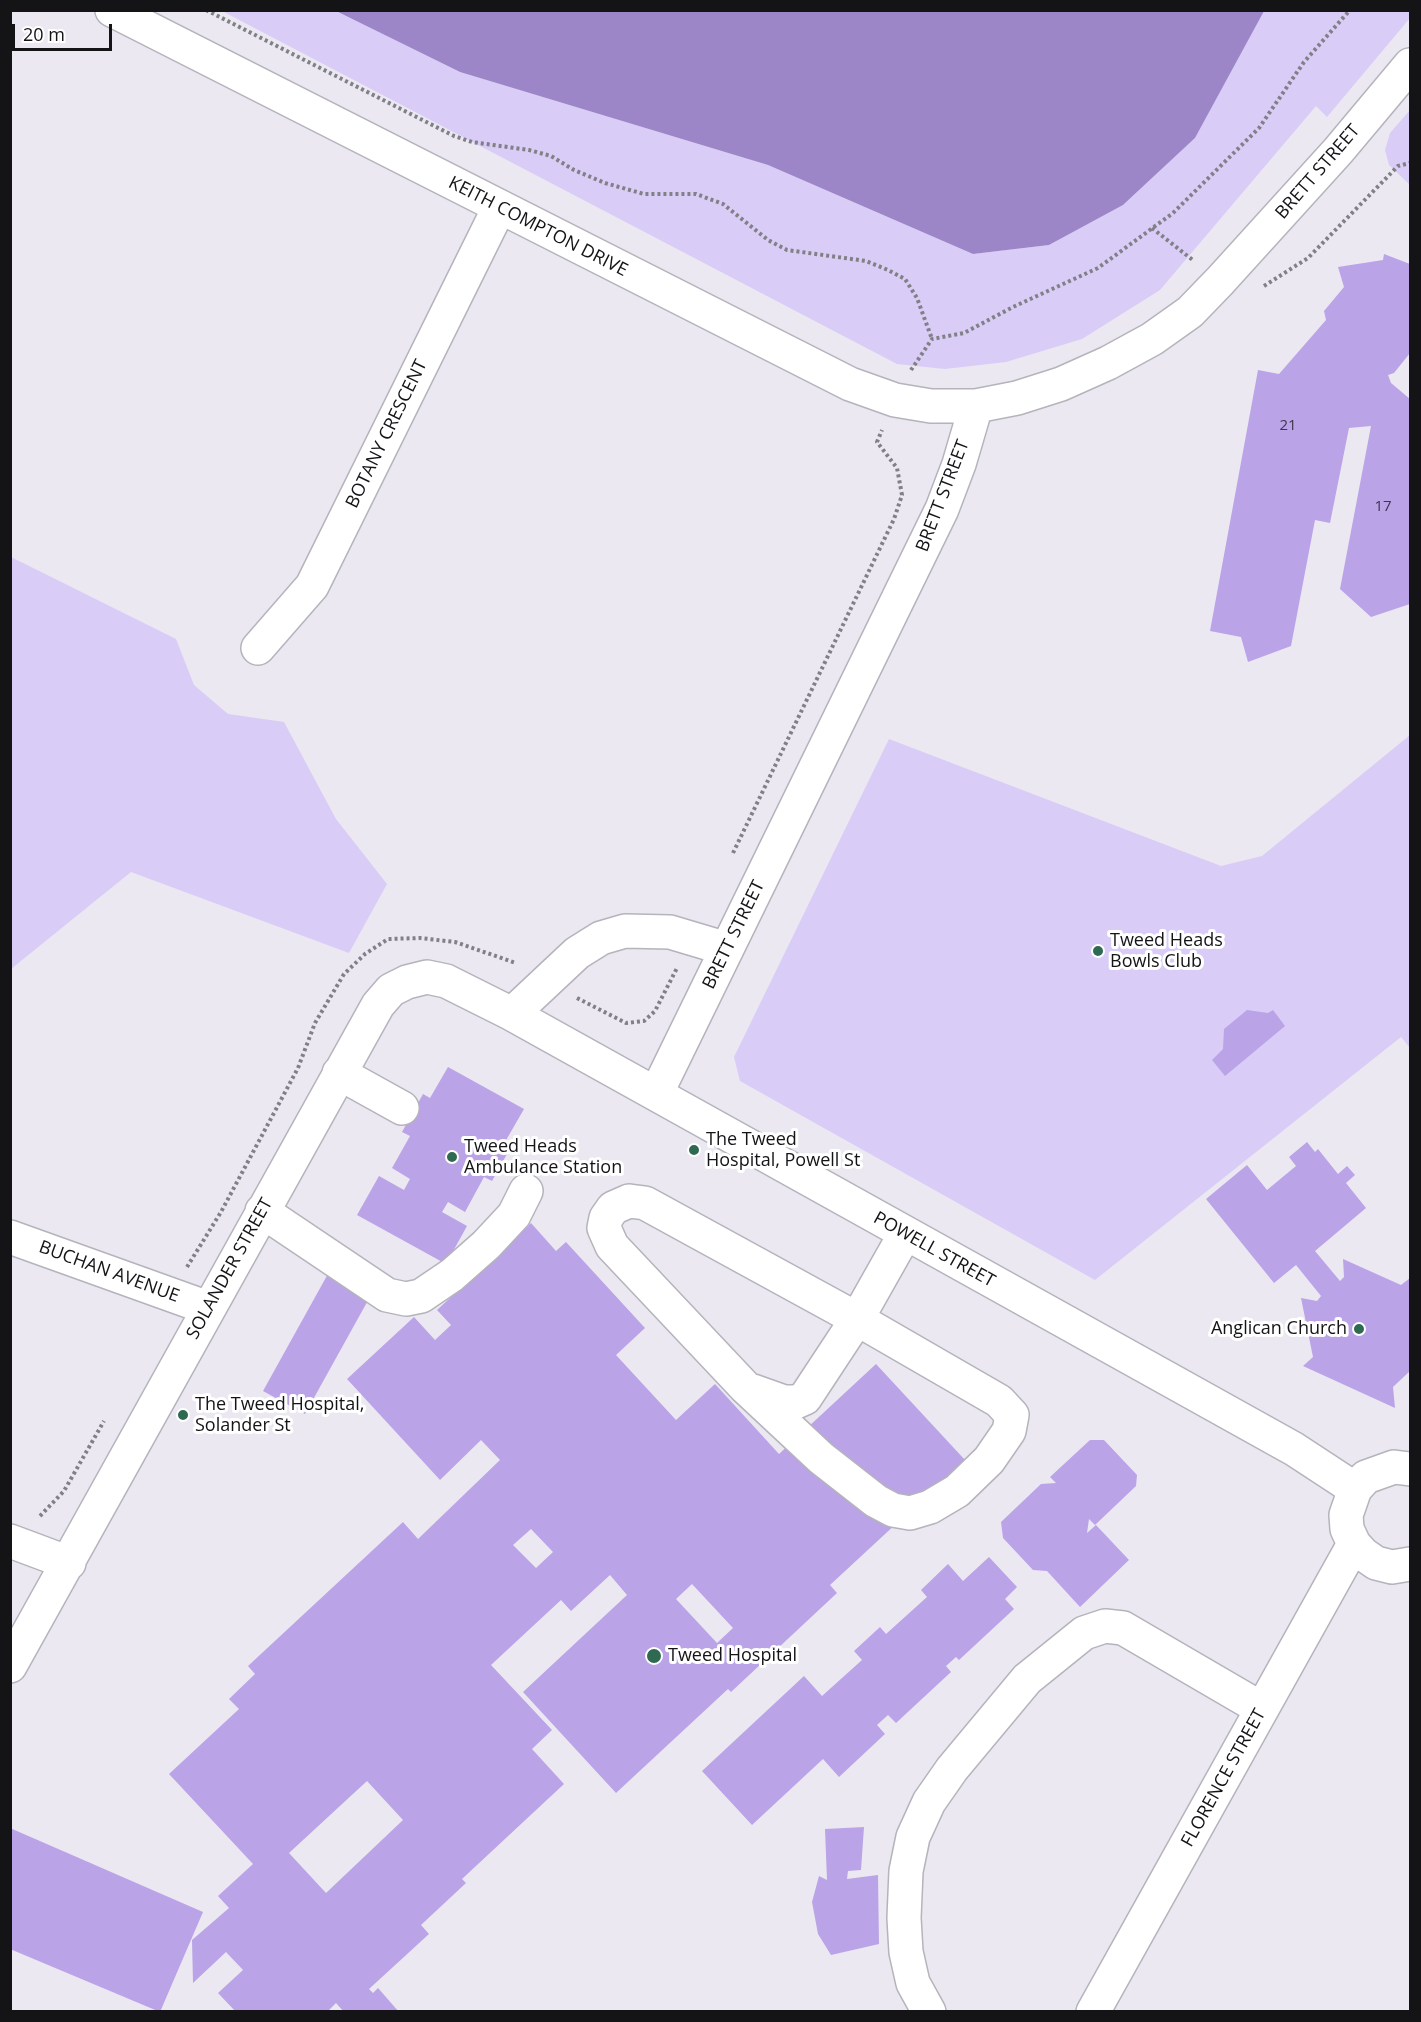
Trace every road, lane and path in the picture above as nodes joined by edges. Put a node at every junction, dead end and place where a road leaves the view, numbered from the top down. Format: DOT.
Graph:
graph roads {
  1 [pos="112,10"];
  2 [pos="206,10"];
  3 [pos="1350,10"];
  4 [pos="1410,65"];
  5 [pos="1410,163"];
  6 [pos="499,208"];
  7 [pos="1152,228"];
  8 [pos="1201,266"];
  9 [pos="1261,288"];
  10 [pos="932,339"];
  11 [pos="895,400"];
  12 [pos="976,406"];
  13 [pos="258,648"];
  14 [pos="728,864"];
  15 [pos="692,937"];
  16 [pos="727,949"];
  17 [pos="548,980"];
  18 [pos="512,1014"];
  19 [pos="339,1072"];
  20 [pos="656,1094"];
  21 [pos="402,1108"];
  22 [pos="526,1191"];
  23 [pos="262,1211"];
  24 [pos="905,1234"];
  25 [pos="10,1237"];
  26 [pos="173,1295"];
  27 [pos="208,1308"];
  28 [pos="857,1318"];
  29 [pos="745,1387"];
  30 [pos="106,1419"];
  31 [pos="1410,1470"];
  32 [pos="1355,1489"];
  33 [pos="14,1543"];
  34 [pos="1354,1544"];
  35 [pos="69,1563"];
  36 [pos="1410,1564"];
  37 [pos="10,1666"];
  38 [pos="1263,1709"];
  39 [pos="929,2012"];
  40 [pos="1093,2012"];
  1 -- 6 [label="street, KEITH COMPTON DRIVE"];
  2 -- 10 [label="path"];
  3 -- 7 [label="path"];
  4 -- 12 [label="street, BRETT STREET"];
  5 -- 9 [label="path"];
  6 -- 11 [label="street, KEITH COMPTON DRIVE"];
  6 -- 13 [label="street, BOTANY CRESCENT"];
  7 -- 8 [label="path"];
  7 -- 10 [label="path"];
  10 -- 11 [label="path"];
  11 -- 12 [label="street, KEITH COMPTON DRIVE"];
  11 -- 14 [label="path"];
  12 -- 16 [label="street, BRETT STREET"];
  15 -- 16 [label="street"];
  15 -- 17 [label="street"];
  15 -- 17 [label="path"];
  16 -- 20 [label="street, BRETT STREET"];
  17 -- 18 [label="street"];
  17 -- 26 [label="path"];
  18 -- 19 [label="street, SOLANDER STREET"];
  18 -- 20 [label="street, POWELL STREET"];
  19 -- 21 [label="street"];
  19 -- 23 [label="street, SOLANDER STREET"];
  20 -- 24 [label="street, POWELL STREET"];
  22 -- 23 [label="street"];
  23 -- 27 [label="street, SOLANDER STREET"];
  24 -- 28 [label="street"];
  24 -- 32 [label="street, POWELL STREET"];
  25 -- 26 [label="street, BUCHAN AVENUE"];
  26 -- 27 [label="street, BUCHAN AVENUE"];
  27 -- 35 [label="street, SOLANDER STREET"];
  28 -- 29 [label="street"];
  28 -- 29 [label="street"];
  28 -- 29 [label="street"];
  30 -- 33 [label="path"];
  31 -- 32 [label="street"];
  32 -- 34 [label="street"];
  33 -- 35 [label="street"];
  34 -- 36 [label="street"];
  34 -- 38 [label="street, FLORENCE STREET"];
  35 -- 37 [label="street, SOLANDER STREET"];
  38 -- 39 [label="street"];
  38 -- 40 [label="street, FLORENCE STREET"];
}
